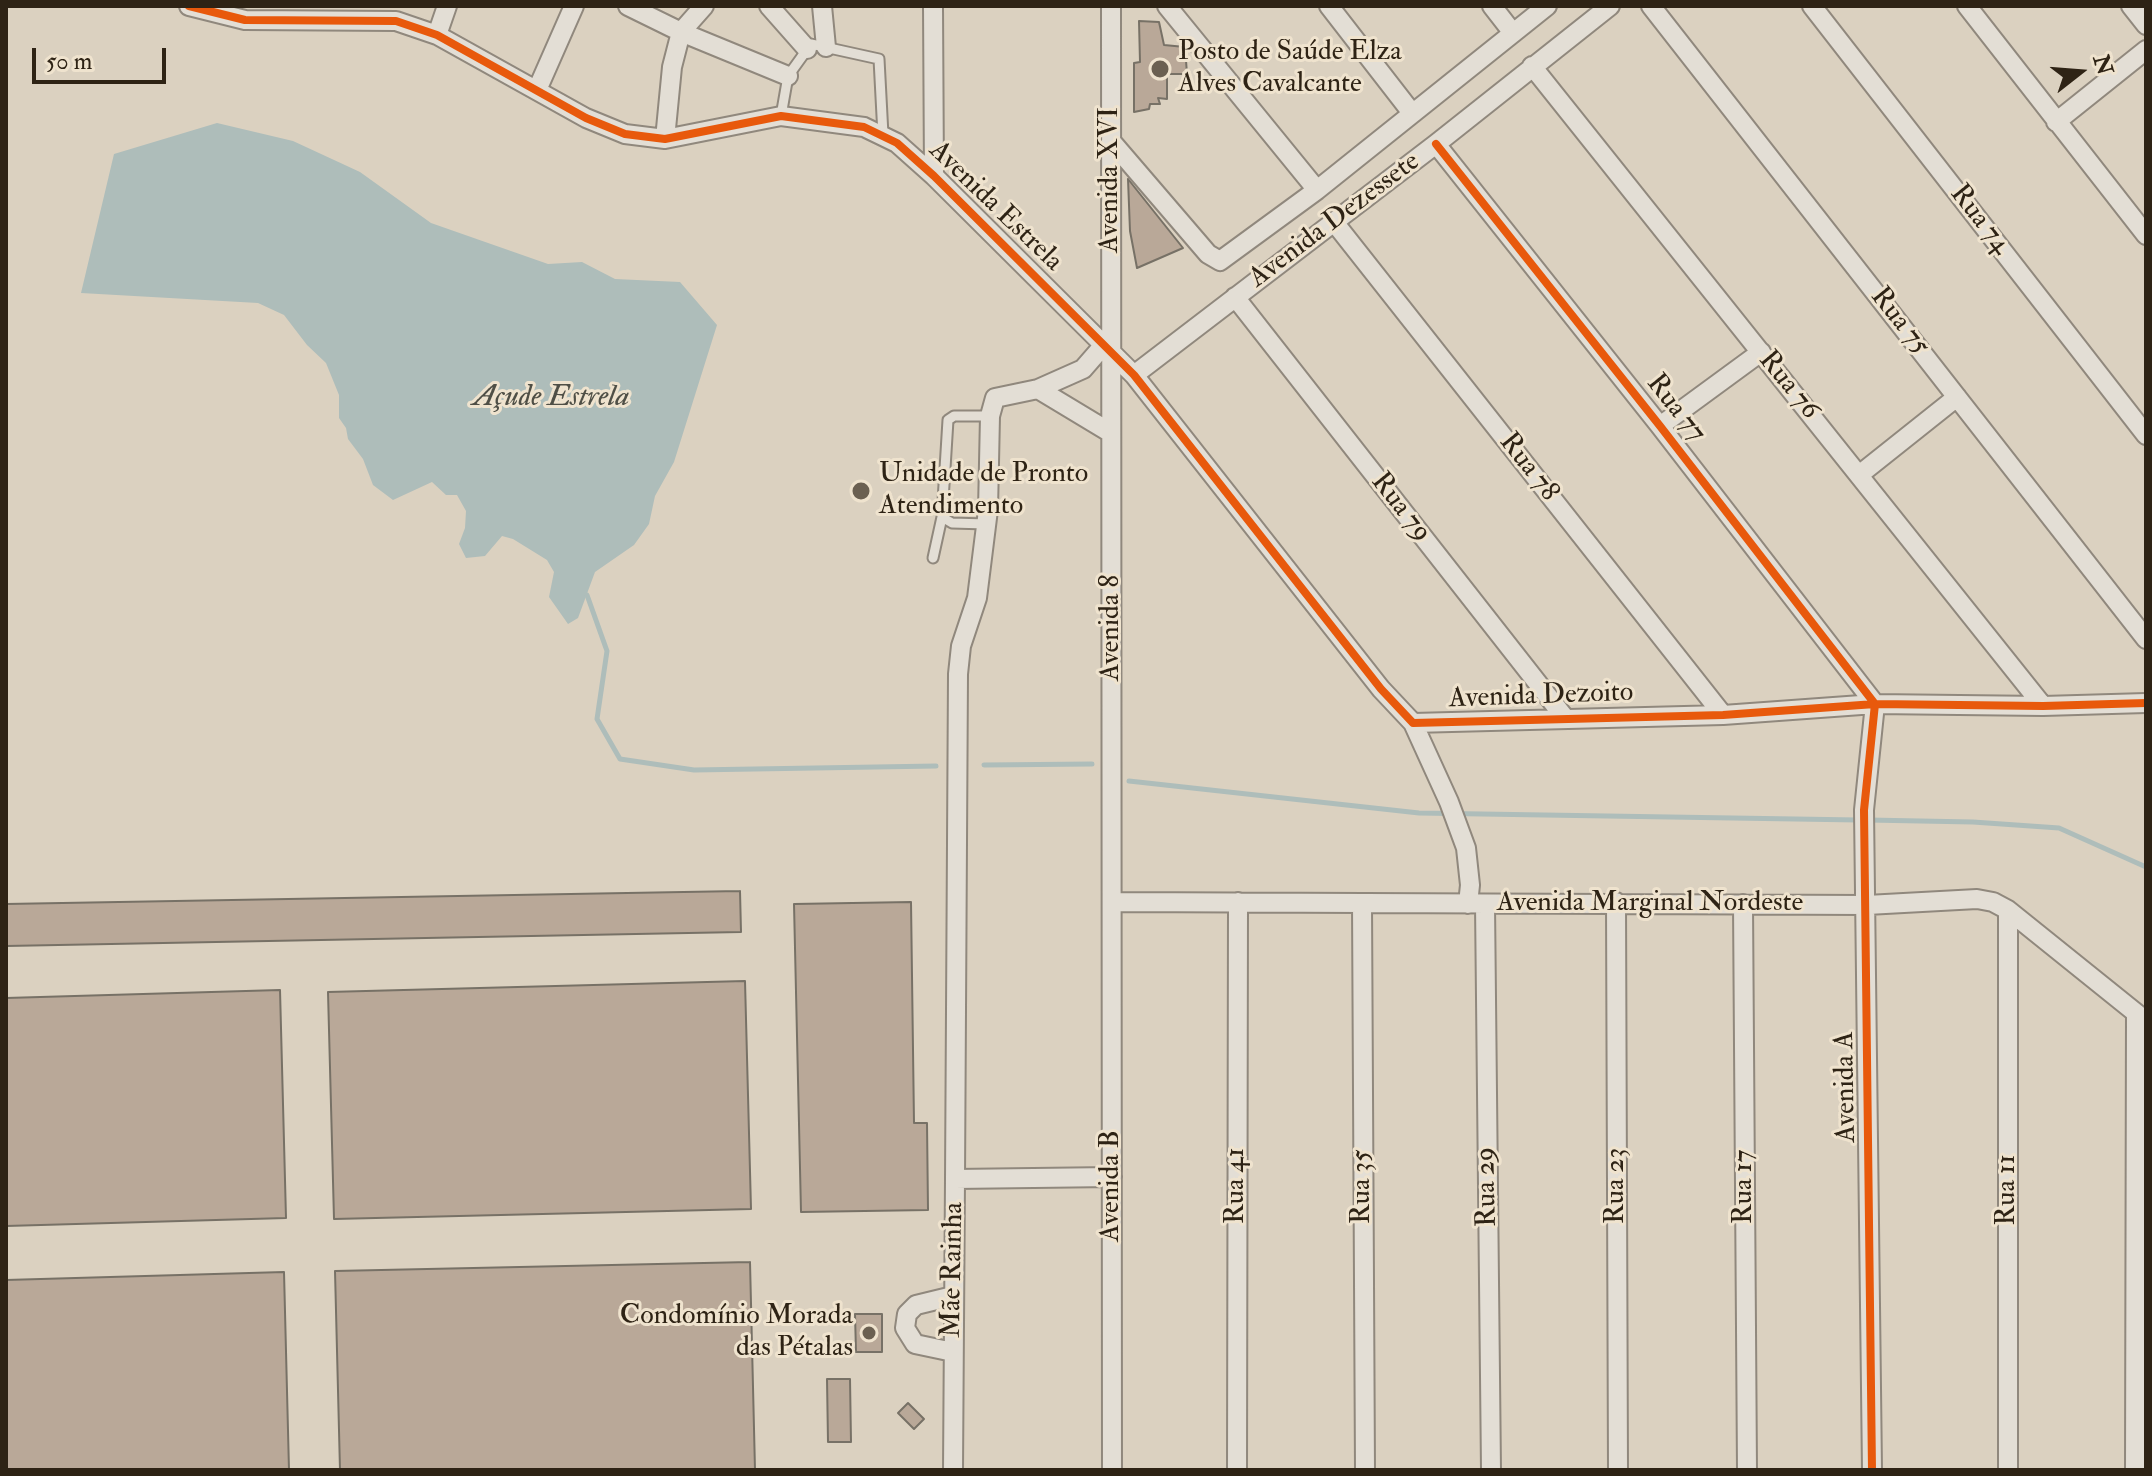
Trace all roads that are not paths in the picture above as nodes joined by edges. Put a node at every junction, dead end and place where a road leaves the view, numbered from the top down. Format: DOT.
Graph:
graph roads {
  1 [pos="189,6"];
  2 [pos="447,6"];
  3 [pos="574,6"];
  4 [pos="628,6"];
  5 [pos="704,6"];
  6 [pos="769,6"];
  7 [pos="822,6"];
  8 [pos="933,6"];
  9 [pos="1111,6"];
  10 [pos="1167,6"];
  11 [pos="1329,6"];
  12 [pos="1492,6"];
  13 [pos="1547,6"];
  14 [pos="1610,6"];
  15 [pos="1651,6"];
  16 [pos="1812,6"];
  17 [pos="1967,6"];
  18 [pos="2131,6"];
  19 [pos="396,13"];
  20 [pos="2146,25"];
  21 [pos="681,32"];
  22 [pos="1513,33"];
  23 [pos="437,35"];
  24 [pos="826,47"];
  25 [pos="807,49"];
  26 [pos="2146,50"];
  27 [pos="1532,66"];
  28 [pos="788,76"];
  29 [pos="537,90"];
  30 [pos="1412,113"];
  31 [pos="781,116"];
  32 [pos="2056,122"];
  33 [pos="883,135"];
  34 [pos="665,139"];
  35 [pos="1111,141"];
  36 [pos="1436,144"];
  37 [pos="934,176"];
  38 [pos="1317,190"];
  39 [pos="1334,222"];
  40 [pos="2146,235"];
  41 [pos="1235,297"];
  42 [pos="1108,350"];
  43 [pos="1761,352"];
  44 [pos="1134,375"];
  45 [pos="1038,389"];
  46 [pos="1957,397"];
  47 [pos="990,416"];
  48 [pos="1660,426"];
  49 [pos="1111,433"];
  50 [pos="2146,435"];
  51 [pos="1859,475"];
  52 [pos="942,517"];
  53 [pos="986,524"];
  54 [pos="933,558"];
  55 [pos="2146,639"];
  56 [pos="2146,703"];
  57 [pos="1875,704"];
  58 [pos="2043,706"];
  59 [pos="1723,715"];
  60 [pos="1565,718"];
  61 [pos="1413,723"];
  62 [pos="1112,902"];
  63 [pos="1238,902"];
  64 [pos="1616,902"];
  65 [pos="1362,903"];
  66 [pos="1476,904"];
  67 [pos="1743,904"];
  68 [pos="1867,905"];
  69 [pos="2008,910"];
  70 [pos="2141,1017"];
  71 [pos="1112,1177"];
  72 [pos="955,1179"];
  73 [pos="953,1296"];
  74 [pos="953,1352"];
  75 [pos="953,1470"];
  76 [pos="1112,1470"];
  77 [pos="1237,1470"];
  78 [pos="1365,1470"];
  79 [pos="1491,1470"];
  80 [pos="1618,1470"];
  81 [pos="1747,1470"];
  82 [pos="1872,1470"];
  83 [pos="2008,1470"];
  84 [pos="2135,1470"];
  1 -- 19 [label="street, Avenida Estrela"];
  2 -- 23 [label="street"];
  3 -- 29 [label="street"];
  4 -- 21 [label="street"];
  5 -- 21 [label="street"];
  6 -- 25 [label="street"];
  7 -- 24 [label="street"];
  8 -- 37 [label="street"];
  9 -- 35 [label="street, Avenida XVI"];
  10 -- 38 [label="street"];
  11 -- 30 [label="street"];
  12 -- 22 [label="street"];
  13 -- 22 [label="street, Avenida Dezessete"];
  14 -- 27 [label="street, Avenida Dezessete"];
  15 -- 46 [label="street, Rua 75"];
  16 -- 50 [label="street, Rua 74"];
  17 -- 32 [label="street"];
  18 -- 20 [label="street"];
  19 -- 23 [label="street, Avenida Estrela"];
  21 -- 28 [label="street"];
  21 -- 34 [label="street"];
  22 -- 30 [label="street, Avenida Dezessete"];
  23 -- 29 [label="street, Avenida Estrela"];
  24 -- 25 [label="lane"];
  24 -- 33 [label="lane"];
  25 -- 28 [label="lane"];
  26 -- 32 [label="street"];
  27 -- 36 [label="street, Avenida Dezessete"];
  27 -- 43 [label="street, Rua 76"];
  28 -- 31 [label="lane"];
  29 -- 34 [label="street, Avenida Estrela"];
  30 -- 38 [label="street, Avenida Dezessete"];
  31 -- 33 [label="street, Avenida Estrela"];
  31 -- 34 [label="street, Avenida Estrela"];
  32 -- 40 [label="street"];
  33 -- 37 [label="street, Avenida Estrela"];
  35 -- 38 [label="street, Avenida Dezessete"];
  35 -- 42 [label="street, Avenida XVI"];
  36 -- 39 [label="street, Avenida Dezessete"];
  36 -- 48 [label="street, Rua 77"];
  37 -- 42 [label="street, Avenida Estrela"];
  39 -- 41 [label="street, Avenida Dezessete"];
  39 -- 59 [label="street, Rua 78"];
  41 -- 44 [label="street, Avenida Dezessete"];
  41 -- 60 [label="street, Rua 79"];
  42 -- 44 [label="street, Avenida Dezoito"];
  42 -- 45 [label="street"];
  42 -- 49 [label="street, Avenida 8"];
  43 -- 48 [label="street"];
  43 -- 51 [label="street, Rua 76"];
  44 -- 61 [label="street, Avenida Dezoito"];
  45 -- 47 [label="street"];
  45 -- 49 [label="street"];
  46 -- 51 [label="street"];
  46 -- 55 [label="street, Rua 75"];
  47 -- 52 [label="lane"];
  47 -- 53 [label="street"];
  48 -- 57 [label="street, Rua 77"];
  49 -- 62 [label="street, Avenida 8"];
  51 -- 58 [label="street, Rua 76"];
  52 -- 53 [label="lane"];
  52 -- 54 [label="lane"];
  53 -- 72 [label="street"];
  56 -- 58 [label="street, Avenida Dezoito"];
  57 -- 58 [label="street, Avenida Dezoito"];
  57 -- 59 [label="street, Avenida Dezoito"];
  57 -- 68 [label="street, Avenida A"];
  59 -- 60 [label="street, Avenida Dezoito"];
  60 -- 61 [label="street, Avenida Dezoito"];
  61 -- 66 [label="street, Rua 29"];
  62 -- 63 [label="street, Avenida Marginal Nordeste"];
  62 -- 71 [label="street, Avenida B"];
  63 -- 65 [label="street, Avenida Marginal Nordeste"];
  63 -- 77 [label="street, Rua 41"];
  64 -- 66 [label="street, Avenida Marginal Nordeste"];
  64 -- 67 [label="street, Avenida Marginal Nordeste"];
  64 -- 80 [label="street, Rua 23"];
  65 -- 66 [label="street, Avenida Marginal Nordeste"];
  65 -- 78 [label="street, Rua 35"];
  66 -- 79 [label="street, Rua 29"];
  67 -- 68 [label="street, Avenida Marginal Nordeste"];
  67 -- 81 [label="street, Rua 17"];
  68 -- 69 [label="street, Avenida Marginal Nordeste"];
  68 -- 82 [label="street, Avenida A"];
  69 -- 70 [label="street, Avenida Marginal Nordeste"];
  69 -- 83 [label="street, Rua 11"];
  70 -- 84 [label="street"];
  71 -- 72 [label="street, Mãe Rainha"];
  71 -- 76 [label="street, Avenida B"];
  72 -- 73 [label="street, Mãe Rainha"];
  73 -- 74 [label="street, Mãe Rainha"];
  73 -- 74 [label="street"];
  74 -- 75 [label="street, Mãe Rainha"];
}
